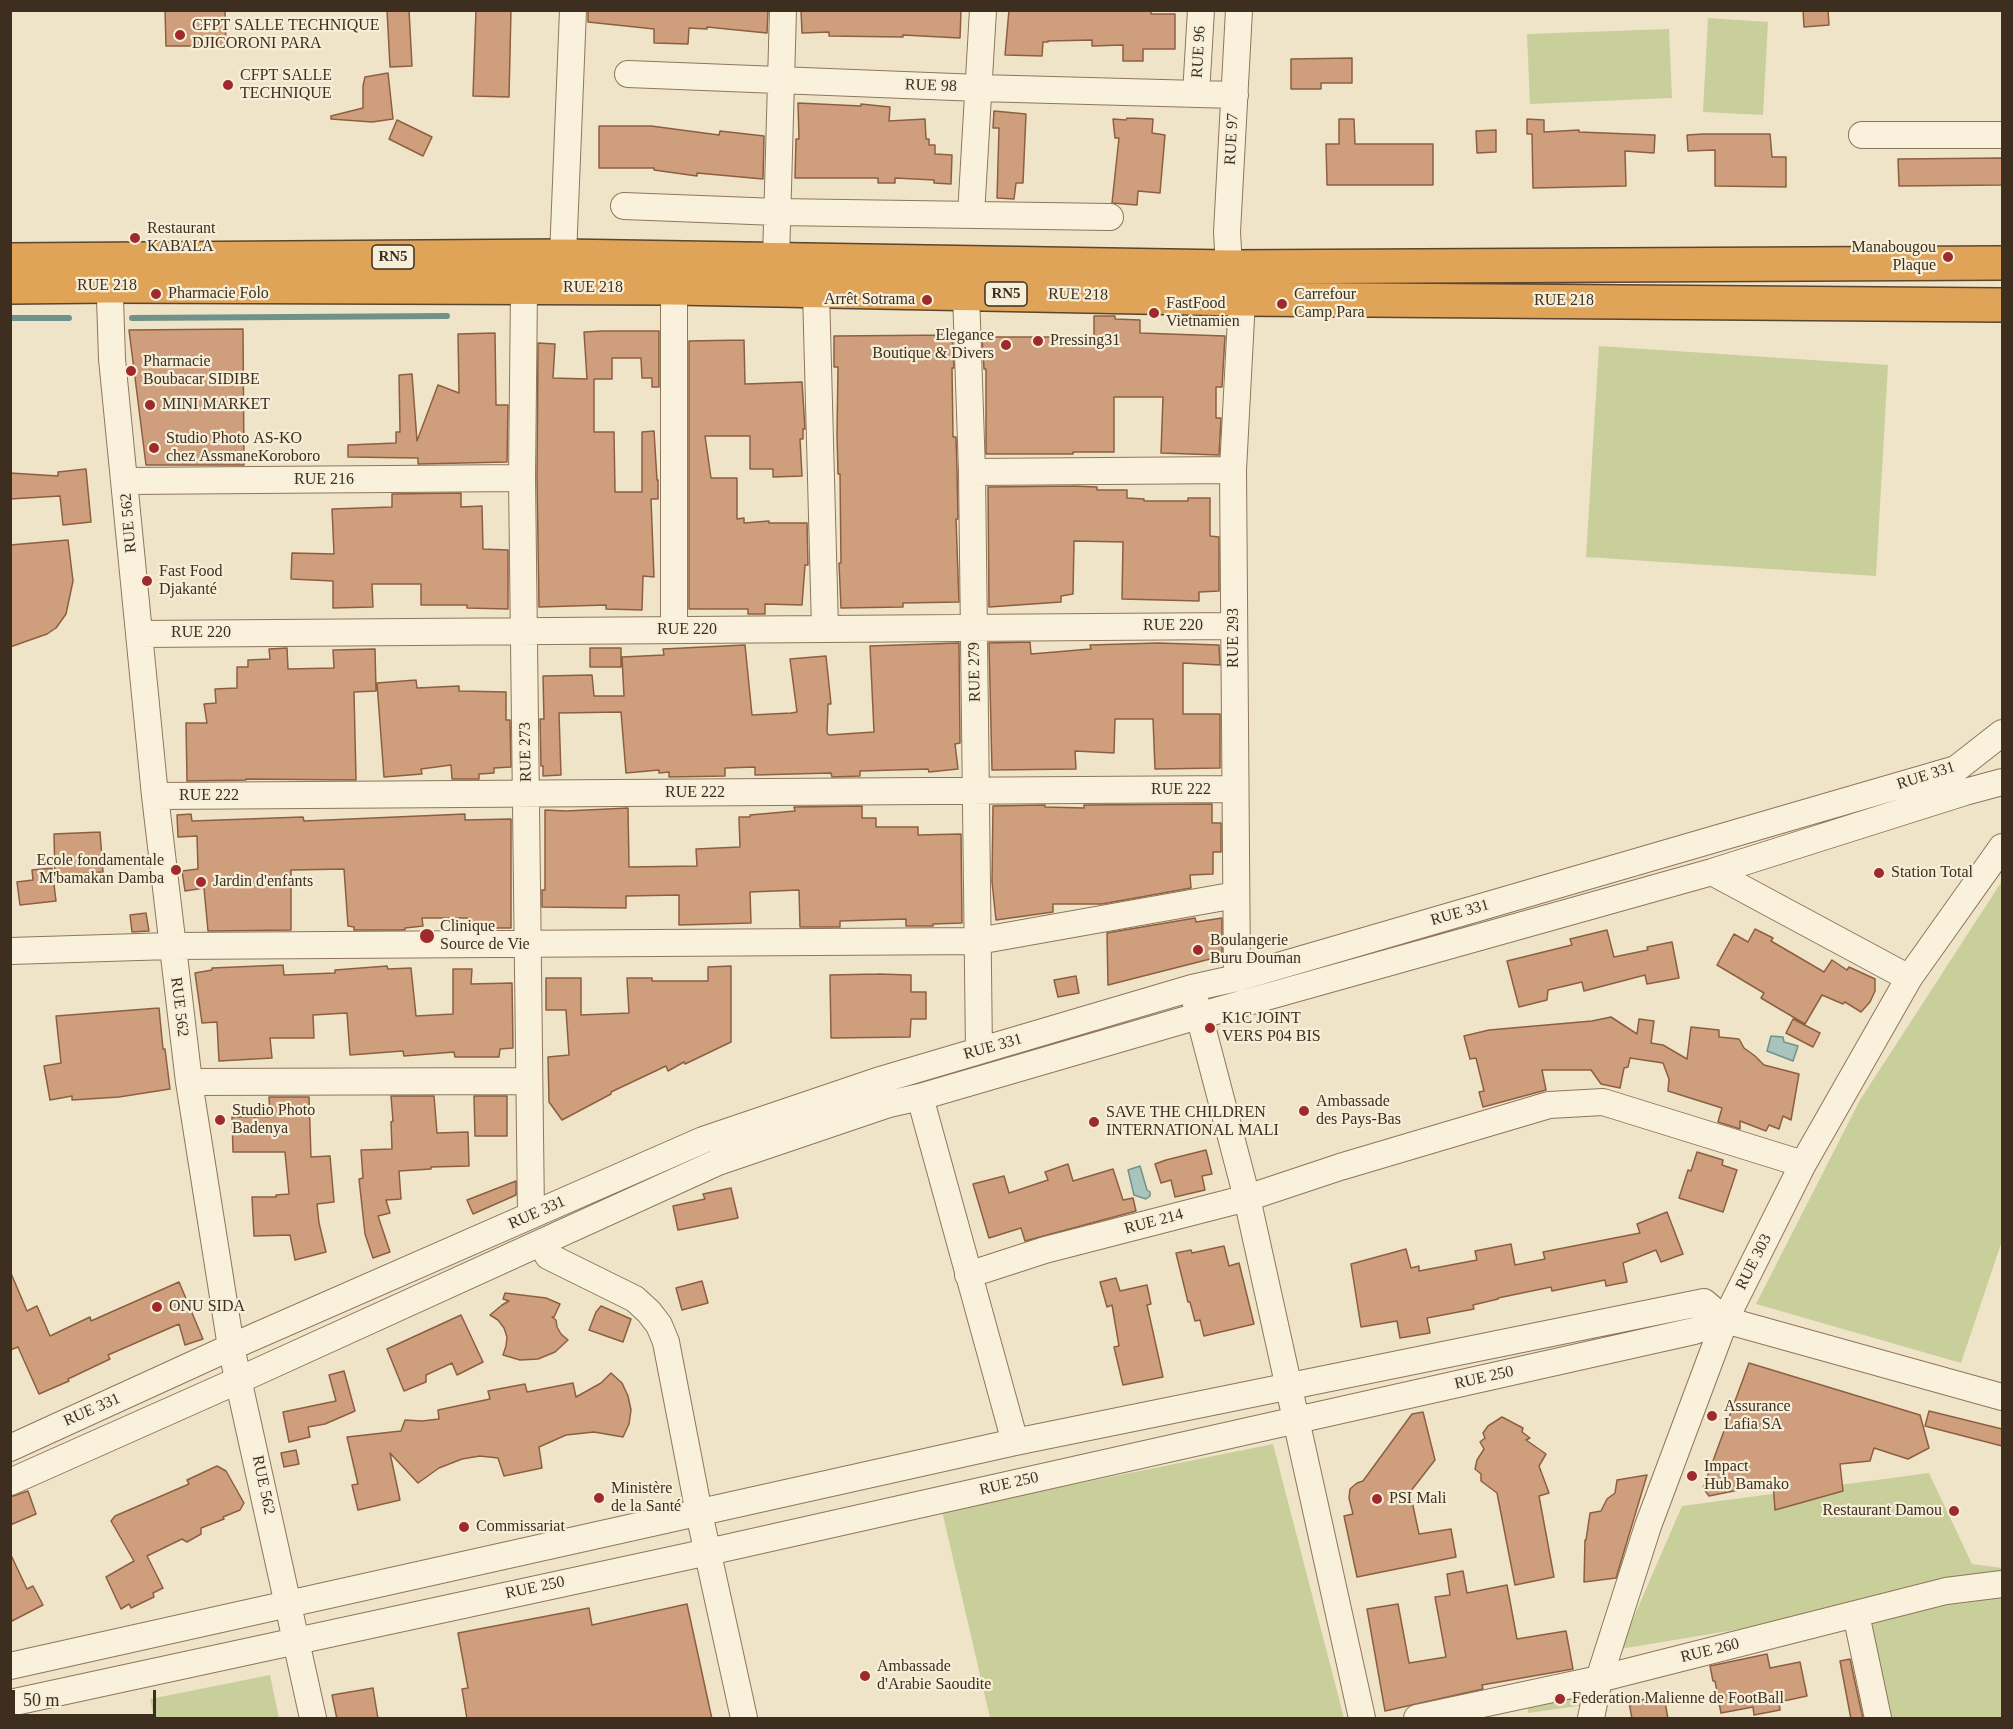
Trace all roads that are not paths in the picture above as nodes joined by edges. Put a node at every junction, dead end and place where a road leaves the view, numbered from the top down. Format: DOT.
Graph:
graph roads {
  1 [pos="573,10"];
  2 [pos="783,10"];
  3 [pos="983,10"];
  4 [pos="1201,10"];
  5 [pos="1239,10"];
  6 [pos="628,74"];
  7 [pos="782,80"];
  8 [pos="979,88"];
  9 [pos="1196,94"];
  10 [pos="1234,94"];
  11 [pos="1862,135"];
  12 [pos="2002,135"];
  13 [pos="624,206"];
  14 [pos="777,212"];
  15 [pos="971,215"];
  16 [pos="1110,217"];
  17 [pos="563,256"];
  18 [pos="776,259"];
  19 [pos="10,260"];
  20 [pos="2002,262"];
  21 [pos="1229,267"];
  22 [pos="109,272"];
  23 [pos="10,287"];
  24 [pos="674,288"];
  25 [pos="524,289"];
  26 [pos="816,291"];
  27 [pos="966,293"];
  28 [pos="1242,298"];
  29 [pos="2002,305"];
  30 [pos="1233,470"];
  31 [pos="972,472"];
  32 [pos="522,478"];
  33 [pos="125,481"];
  34 [pos="1234,626"];
  35 [pos="974,628"];
  36 [pos="825,629"];
  37 [pos="674,630"];
  38 [pos="524,631"];
  39 [pos="139,634"];
  40 [pos="2002,732"];
  41 [pos="2002,782"];
  42 [pos="1235,789"];
  43 [pos="976,791"];
  44 [pos="526,794"];
  45 [pos="154,796"];
  46 [pos="2002,847"];
  47 [pos="1712,872"];
  48 [pos="1236,896"];
  49 [pos="978,941"];
  50 [pos="528,944"];
  51 [pos="171,946"];
  52 [pos="10,951"];
  53 [pos="1237,978"];
  54 [pos="1909,978"];
  55 [pos="1192,988"];
  56 [pos="1198,1016"];
  57 [pos="979,1051"];
  58 [pos="530,1081"];
  59 [pos="189,1082"];
  60 [pos="920,1097"];
  61 [pos="1803,1164"];
  62 [pos="1247,1198"];
  63 [pos="531,1215"];
  64 [pos="542,1243"];
  65 [pos="968,1275"];
  66 [pos="1725,1320"];
  67 [pos="231,1347"];
  68 [pos="239,1380"];
  69 [pos="1288,1386"];
  70 [pos="2002,1397"];
  71 [pos="1295,1420"];
  72 [pos="1015,1442"];
  73 [pos="10,1448"];
  74 [pos="10,1482"];
  75 [pos="699,1513"];
  76 [pos="708,1551"];
  77 [pos="2002,1584"];
  78 [pos="289,1605"];
  79 [pos="1856,1614"];
  80 [pos="296,1639"];
  81 [pos="10,1666"];
  82 [pos="1599,1679"];
  83 [pos="10,1702"];
  84 [pos="313,1719"];
  85 [pos="744,1719"];
  86 [pos="1362,1719"];
  87 [pos="1417,1719"];
  88 [pos="1592,1719"];
  89 [pos="1878,1719"];
  1 -- 17 [label="street"];
  2 -- 7 [label="street"];
  3 -- 8 [label="street"];
  4 -- 9 [label="street, RUE 96"];
  5 -- 10 [label="street, RUE 97"];
  6 -- 7 [label="street, RUE 98"];
  7 -- 8 [label="street, RUE 98"];
  7 -- 14 [label="street"];
  8 -- 9 [label="street, RUE 98"];
  8 -- 15 [label="street"];
  9 -- 10 [label="street, RUE 98"];
  10 -- 21 [label="street, RUE 97"];
  11 -- 12 [label="street"];
  13 -- 14 [label="street"];
  14 -- 15 [label="street"];
  14 -- 18 [label="street"];
  15 -- 16 [label="street"];
  17 -- 18 [label="highway, RUE 218 / RN5"];
  17 -- 22 [label="highway, RUE 218 / RN5"];
  18 -- 21 [label="highway, RUE 218 / RN5"];
  19 -- 22 [label="highway, RUE 218 / RN5"];
  20 -- 21 [label="highway, RUE 218 / RN5"];
  21 -- 28 [label="street, RUE 97"];
  22 -- 23 [label="highway, RUE 218 / RN5"];
  22 -- 25 [label="highway, RUE 218 / RN5"];
  22 -- 33 [label="street, RUE 562"];
  24 -- 25 [label="highway, RUE 218 / RN5"];
  24 -- 26 [label="highway, RUE 218 / RN5"];
  24 -- 37 [label="street"];
  25 -- 32 [label="street, RUE 273"];
  26 -- 27 [label="highway, RUE 218 / RN5"];
  26 -- 36 [label="street"];
  27 -- 28 [label="highway, RUE 218 / RN5"];
  27 -- 31 [label="street, RUE 279"];
  28 -- 29 [label="highway, RUE 218 / RN5"];
  28 -- 30 [label="street, RUE 293"];
  30 -- 31 [label="street"];
  30 -- 34 [label="street, RUE 293"];
  31 -- 35 [label="street, RUE 279"];
  32 -- 33 [label="street, RUE 216"];
  32 -- 38 [label="street, RUE 273"];
  33 -- 39 [label="street, RUE 562"];
  34 -- 35 [label="street, RUE 220"];
  34 -- 42 [label="street, RUE 293"];
  35 -- 36 [label="street, RUE 220"];
  35 -- 43 [label="street, RUE 279"];
  36 -- 37 [label="street, RUE 220"];
  37 -- 38 [label="street, RUE 220"];
  38 -- 39 [label="street, RUE 220"];
  38 -- 44 [label="street, RUE 273"];
  39 -- 45 [label="street, RUE 562"];
  40 -- 53 [label="street, RUE 331"];
  41 -- 47 [label="street, RUE 331"];
  42 -- 43 [label="street, RUE 222"];
  42 -- 48 [label="street, RUE 293"];
  43 -- 44 [label="street, RUE 222"];
  43 -- 49 [label="street, RUE 279"];
  44 -- 45 [label="street, RUE 222"];
  44 -- 50 [label="street, RUE 273"];
  45 -- 51 [label="street, RUE 562"];
  46 -- 54 [label="street, RUE 303"];
  47 -- 54 [label="street"];
  47 -- 56 [label="street, RUE 331"];
  48 -- 49 [label="street"];
  48 -- 53 [label="street, RUE 293"];
  49 -- 50 [label="street"];
  49 -- 57 [label="street, RUE 279"];
  50 -- 51 [label="street"];
  50 -- 58 [label="street, RUE 273"];
  51 -- 52 [label="street"];
  51 -- 59 [label="street, RUE 562"];
  53 -- 55 [label="street, RUE 331"];
  54 -- 61 [label="street, RUE 303"];
  55 -- 56 [label="street"];
  55 -- 57 [label="street, RUE 331"];
  56 -- 60 [label="street, RUE 331"];
  56 -- 62 [label="street"];
  57 -- 63 [label="street, RUE 331"];
  58 -- 59 [label="street"];
  58 -- 63 [label="street, RUE 273"];
  59 -- 67 [label="street, RUE 562"];
  60 -- 64 [label="street, RUE 331"];
  60 -- 65 [label="street"];
  61 -- 62 [label="street, RUE 214"];
  61 -- 66 [label="street, RUE 303"];
  62 -- 65 [label="street, RUE 214"];
  62 -- 69 [label="street"];
  63 -- 67 [label="street, RUE 331"];
  64 -- 68 [label="street, RUE 331"];
  64 -- 75 [label="street"];
  65 -- 72 [label="street"];
  66 -- 69 [label="street"];
  66 -- 70 [label="street"];
  66 -- 71 [label="street, RUE 250"];
  66 -- 82 [label="street, RUE 303"];
  67 -- 68 [label="street, RUE 562"];
  67 -- 73 [label="street, RUE 331"];
  68 -- 74 [label="street, RUE 331"];
  68 -- 78 [label="street, RUE 562"];
  69 -- 71 [label="street"];
  69 -- 72 [label="street"];
  71 -- 76 [label="street, RUE 250"];
  71 -- 86 [label="street"];
  72 -- 75 [label="street"];
  75 -- 76 [label="street"];
  75 -- 78 [label="street"];
  76 -- 80 [label="street, RUE 250"];
  76 -- 85 [label="street"];
  77 -- 79 [label="street, RUE 260"];
  78 -- 80 [label="street, RUE 562"];
  78 -- 81 [label="street"];
  79 -- 82 [label="street, RUE 260"];
  79 -- 89 [label="street"];
  80 -- 83 [label="street, RUE 250"];
  80 -- 84 [label="street, RUE 562"];
  82 -- 87 [label="street, RUE 260"];
  82 -- 88 [label="street, RUE 303"];
}
